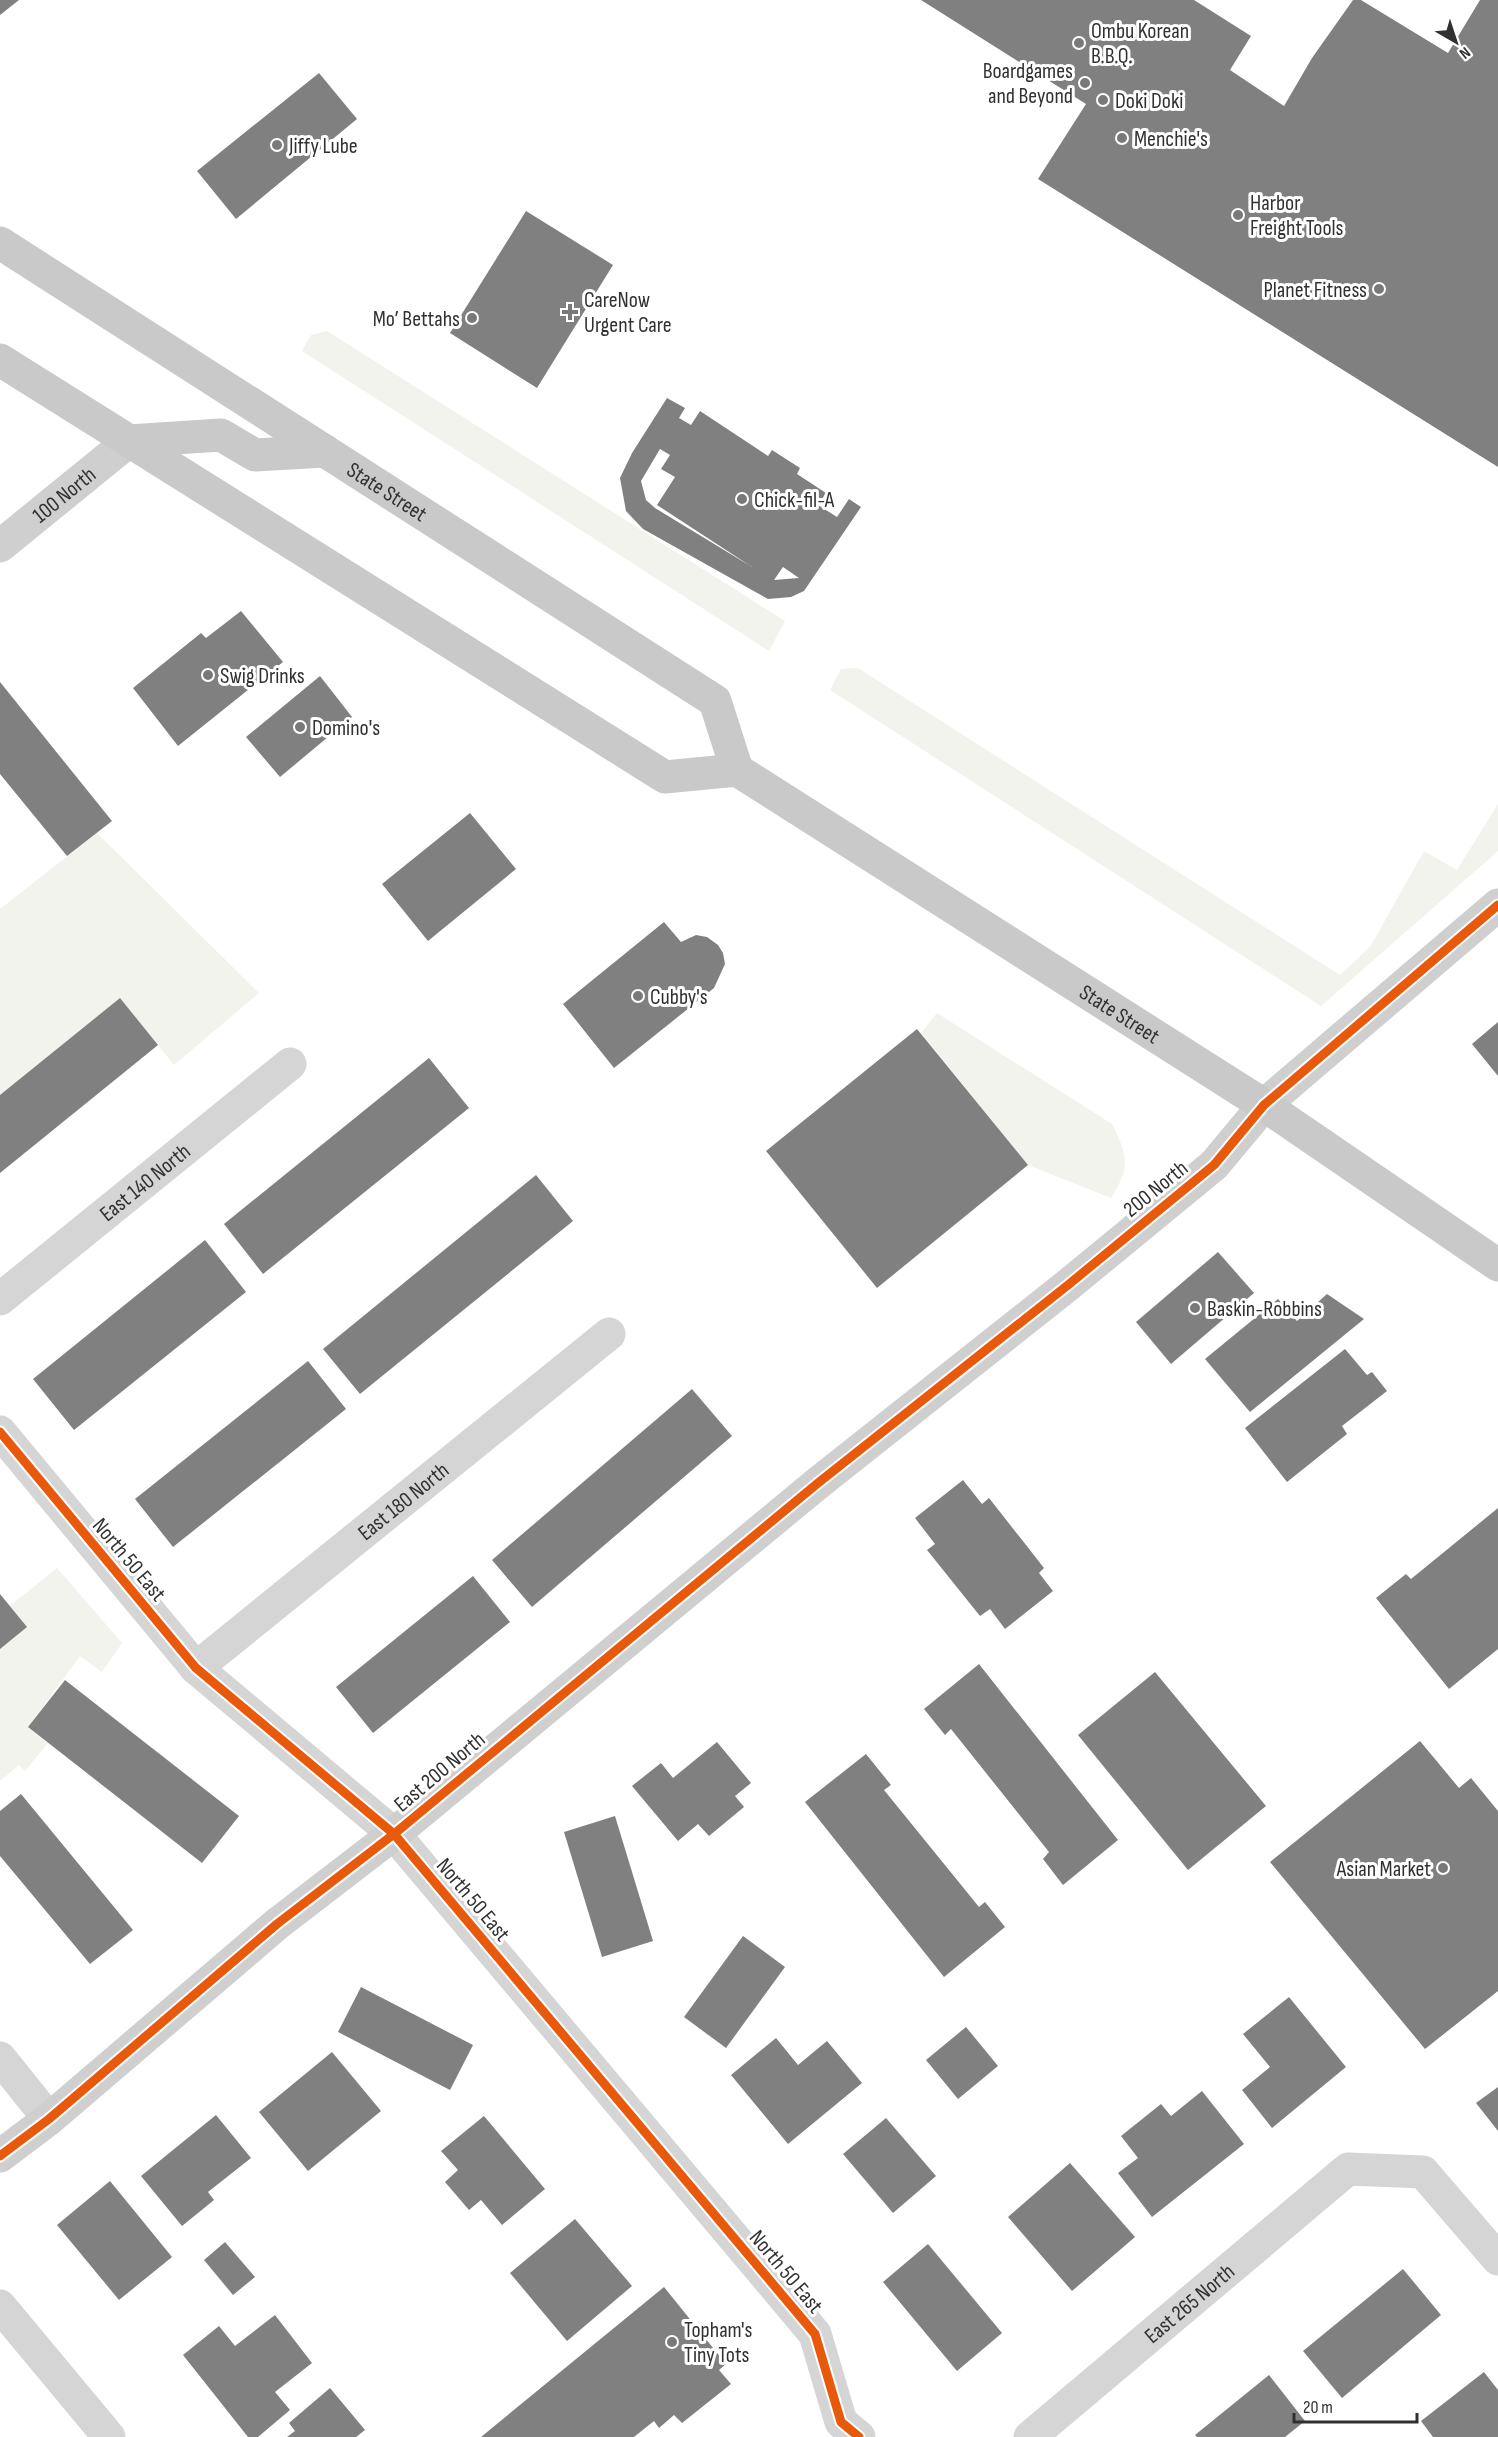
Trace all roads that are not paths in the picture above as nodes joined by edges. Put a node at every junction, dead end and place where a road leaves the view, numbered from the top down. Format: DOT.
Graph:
graph roads {
  1 [pos="0,243"];
  2 [pos="0,360"];
  3 [pos="129,441"];
  4 [pos="325,451"];
  5 [pos="0,546"];
  6 [pos="737,770"];
  7 [pos="1498,905"];
  8 [pos="290,1064"];
  9 [pos="1264,1105"];
  10 [pos="1498,1265"];
  11 [pos="0,1299"];
  12 [pos="609,1334"];
  13 [pos="0,1432"];
  14 [pos="818,1483"];
  15 [pos="196,1668"];
  16 [pos="394,1834"];
  17 [pos="0,2058"];
  18 [pos="48,2119"];
  19 [pos="0,2156"];
  20 [pos="1498,2259"];
  21 [pos="0,2306"];
  22 [pos="109,2437"];
  23 [pos="859,2437"];
  24 [pos="1030,2437"];
  1 -- 4 [label="main road, State Street"];
  2 -- 3 [label="main road"];
  3 -- 4 [label="main road"];
  3 -- 5 [label="street, 100 North"];
  3 -- 6 [label="main road"];
  4 -- 6 [label="main road, State Street"];
  6 -- 9 [label="main road, State Street"];
  7 -- 9 [label="street, 200 North"];
  8 -- 11 [label="street, East 140 North"];
  9 -- 10 [label="main road, State Street"];
  9 -- 14 [label="street, 200 North"];
  12 -- 15 [label="street, East 180 North"];
  13 -- 15 [label="street, North 50 East"];
  14 -- 16 [label="street, East 200 North"];
  15 -- 16 [label="street, North 50 East"];
  16 -- 18 [label="street, East 200 North"];
  16 -- 23 [label="street, North 50 East"];
  17 -- 18 [label="street"];
  18 -- 19 [label="street, East 200 North"];
  20 -- 24 [label="street, East 265 North"];
  21 -- 22 [label="street"];
}
